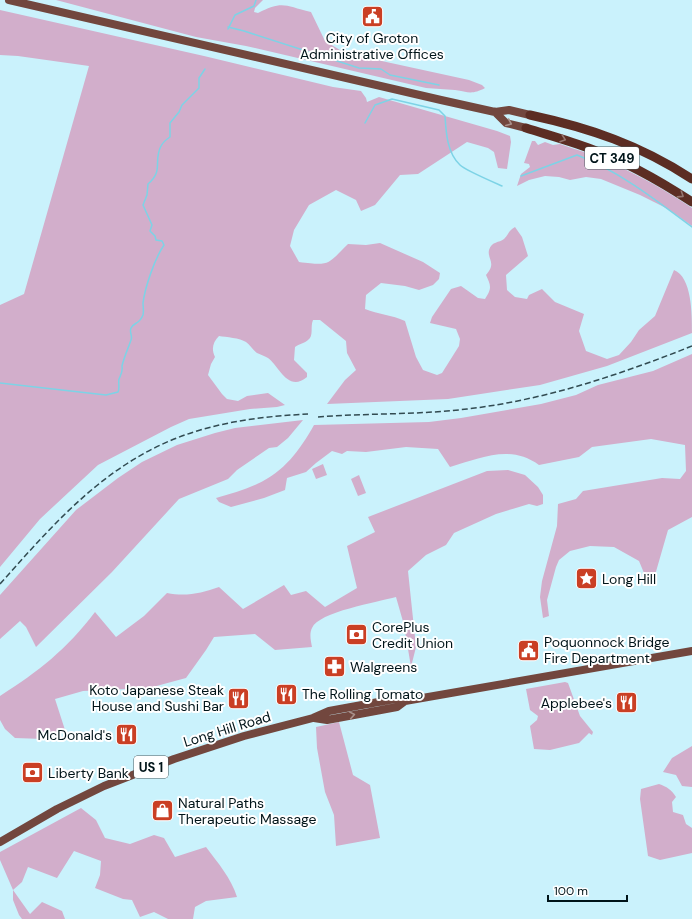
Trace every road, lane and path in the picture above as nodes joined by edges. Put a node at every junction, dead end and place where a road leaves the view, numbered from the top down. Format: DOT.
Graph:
graph roads {
  1 [pos="9,0"];
  2 [pos="495,112"];
  3 [pos="530,115"];
  4 [pos="526,128"];
  5 [pos="692,179"];
  6 [pos="692,202"];
  7 [pos="692,651"];
  8 [pos="0,842"];
  1 -- 2 [label="main road, CT 349"];
  2 -- 3 [label="main road, CT 349"];
  2 -- 4 [label="main road, CT 349, one-way"];
  3 -- 5 [label="highway, CT 349"];
  4 -- 6 [label="highway, CT 349, one-way"];
  7 -- 8 [label="main road, Long Hill Road / US 1"];
}
